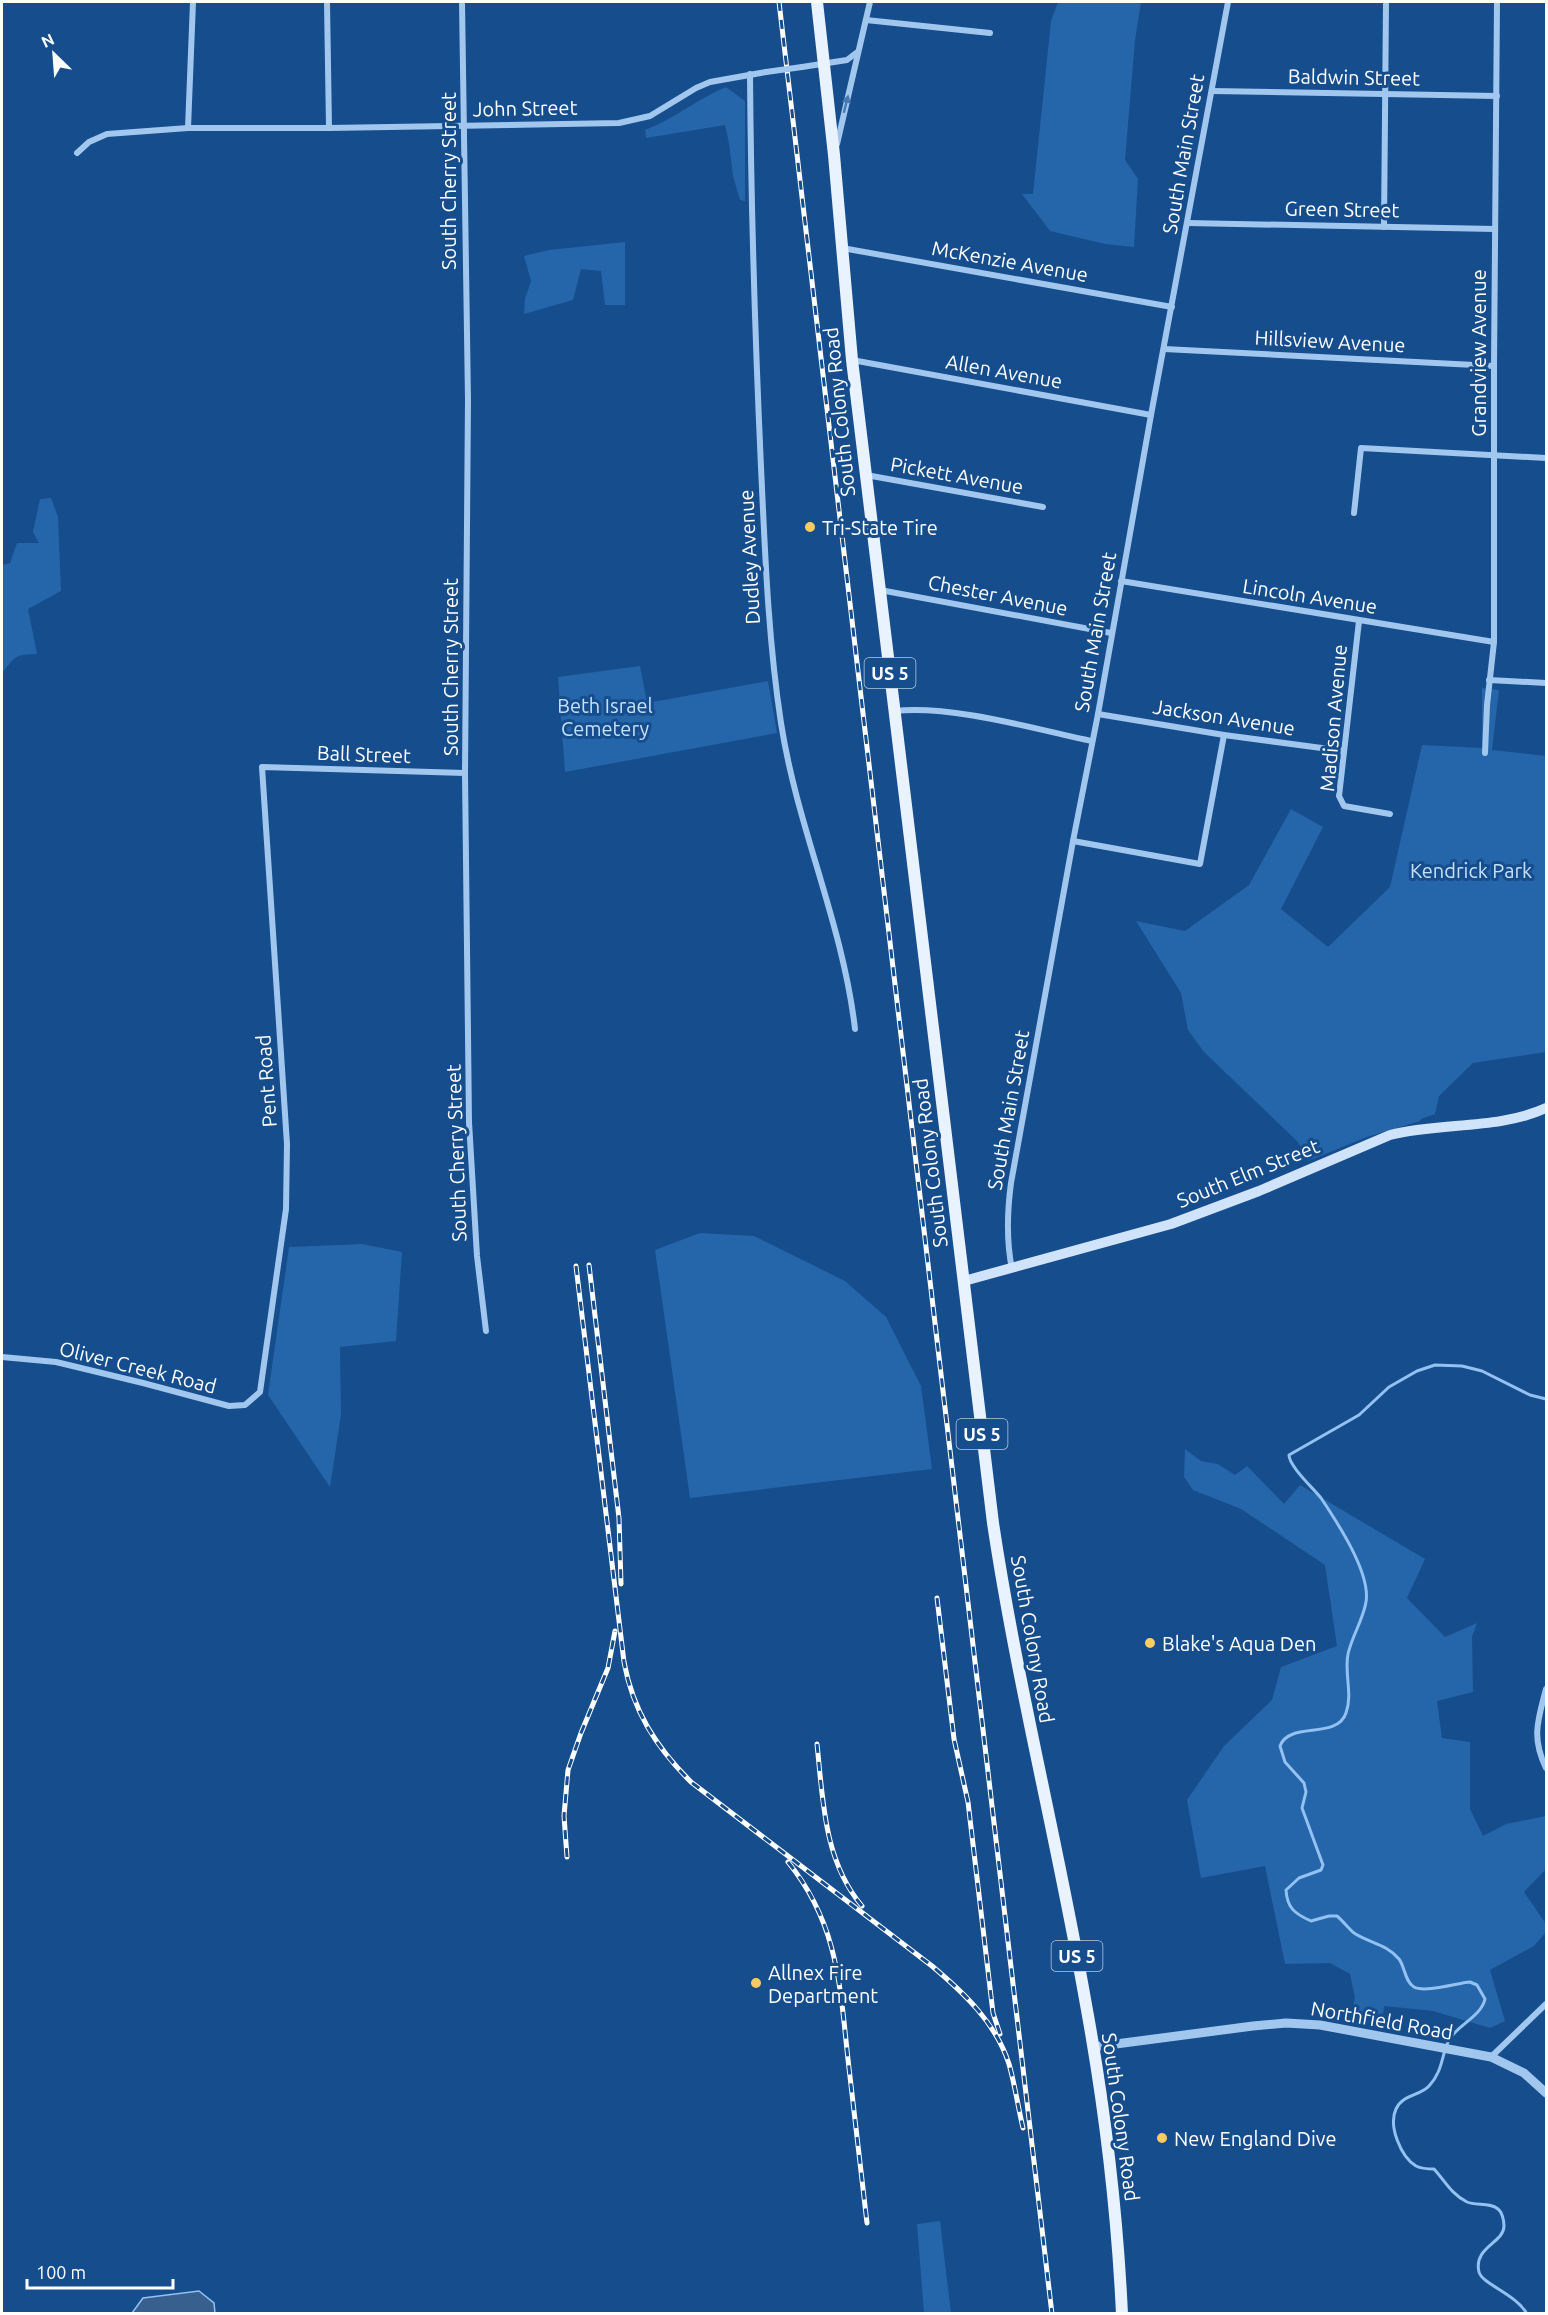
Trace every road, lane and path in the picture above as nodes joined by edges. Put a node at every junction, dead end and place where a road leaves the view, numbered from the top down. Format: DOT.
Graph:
graph roads {
  1 [pos="194,2"];
  2 [pos="327,2"];
  3 [pos="462,2"];
  4 [pos="817,2"];
  5 [pos="870,2"];
  6 [pos="1228,2"];
  7 [pos="1386,2"];
  8 [pos="1497,2"];
  9 [pos="866,20"];
  10 [pos="990,33"];
  11 [pos="856,53"];
  12 [pos="824,64"];
  13 [pos="750,74"];
  14 [pos="1212,91"];
  15 [pos="1386,94"];
  16 [pos="1497,96"];
  17 [pos="465,125"];
  18 [pos="188,128"];
  19 [pos="329,128"];
  20 [pos="77,153"];
  21 [pos="834,155"];
  22 [pos="1188,223"];
  23 [pos="1384,226"];
  24 [pos="1495,229"];
  25 [pos="842,248"];
  26 [pos="1172,307"];
  27 [pos="1164,349"];
  28 [pos="852,360"];
  29 [pos="1494,366"];
  30 [pos="1151,415"];
  31 [pos="1494,456"];
  32 [pos="1546,458"];
  33 [pos="865,475"];
  34 [pos="1042,507"];
  35 [pos="1354,513"];
  36 [pos="1121,581"];
  37 [pos="880,590"];
  38 [pos="1359,621"];
  39 [pos="1111,633"];
  40 [pos="1494,642"];
  41 [pos="1490,680"];
  42 [pos="1546,683"];
  43 [pos="895,711"];
  44 [pos="1098,714"];
  45 [pos="1224,735"];
  46 [pos="1092,741"];
  47 [pos="1344,751"];
  48 [pos="1485,753"];
  49 [pos="262,767"];
  50 [pos="465,773"];
  51 [pos="1390,814"];
  52 [pos="1073,841"];
  53 [pos="855,1029"];
  54 [pos="1546,1108"];
  55 [pos="1012,1269"];
  56 [pos="964,1281"];
  57 [pos="486,1331"];
  58 [pos="2,1357"];
  59 [pos="260,1392"];
  60 [pos="1546,1689"];
  61 [pos="1546,1768"];
  62 [pos="1546,2004"];
  63 [pos="1093,2048"];
  64 [pos="1491,2057"];
  65 [pos="1546,2093"];
  66 [pos="1122,2313"];
  1 -- 18 [label="street"];
  2 -- 19 [label="street"];
  3 -- 17 [label="street, South Cherry Street"];
  4 -- 12 [label="main road, South Colony Road / US 5"];
  5 -- 9 [label="street"];
  6 -- 14 [label="street, South Main Street"];
  7 -- 15 [label="street"];
  8 -- 16 [label="street, Grandview Avenue"];
  9 -- 10 [label="street"];
  9 -- 11 [label="street"];
  11 -- 12 [label="street, John Street"];
  21 -- 11 [label="street, one-way"];
  12 -- 13 [label="street, John Street, bridge"];
  12 -- 21 [label="main road, South Colony Road / US 5"];
  13 -- 17 [label="street, John Street"];
  13 -- 53 [label="street, Dudley Avenue"];
  14 -- 15 [label="street, Baldwin Street"];
  14 -- 22 [label="street, South Main Street"];
  15 -- 16 [label="street, Baldwin Street"];
  15 -- 23 [label="street"];
  16 -- 24 [label="street, Grandview Avenue"];
  17 -- 19 [label="street, John Street"];
  17 -- 50 [label="street, South Cherry Street"];
  18 -- 19 [label="street, John Street"];
  18 -- 20 [label="street, John Street"];
  21 -- 25 [label="main road, South Colony Road / US 5"];
  22 -- 23 [label="street, Green Street"];
  22 -- 26 [label="street, South Main Street"];
  23 -- 24 [label="street, Green Street"];
  24 -- 29 [label="street, Grandview Avenue"];
  25 -- 26 [label="street, McKenzie Avenue"];
  25 -- 28 [label="main road, South Colony Road / US 5"];
  26 -- 27 [label="street, South Main Street"];
  27 -- 29 [label="street, Hillsview Avenue"];
  27 -- 30 [label="street, South Main Street"];
  28 -- 30 [label="street, Allen Avenue"];
  28 -- 33 [label="main road, South Colony Road / US 5"];
  29 -- 31 [label="street, Grandview Avenue"];
  30 -- 36 [label="street, South Main Street"];
  31 -- 32 [label="street"];
  31 -- 35 [label="street"];
  31 -- 40 [label="street, Grandview Avenue"];
  33 -- 34 [label="street, Pickett Avenue"];
  33 -- 37 [label="main road, South Colony Road / US 5"];
  36 -- 38 [label="street, Lincoln Avenue"];
  36 -- 39 [label="street, South Main Street"];
  37 -- 39 [label="street, Chester Avenue"];
  37 -- 43 [label="main road, South Colony Road / US 5"];
  38 -- 40 [label="street, Lincoln Avenue"];
  38 -- 47 [label="street, Madison Avenue"];
  39 -- 44 [label="street, South Main Street"];
  40 -- 41 [label="street, Grandview Avenue"];
  41 -- 42 [label="street"];
  41 -- 48 [label="street, Grandview Avenue"];
  43 -- 46 [label="street"];
  43 -- 56 [label="main road, South Colony Road / US 5"];
  44 -- 45 [label="street, Jackson Avenue"];
  44 -- 46 [label="street, South Main Street"];
  45 -- 47 [label="street, Jackson Avenue"];
  45 -- 52 [label="street"];
  46 -- 52 [label="street, South Main Street"];
  47 -- 51 [label="street, Madison Avenue"];
  49 -- 50 [label="street, Ball Street"];
  49 -- 59 [label="street, Pent Road"];
  50 -- 57 [label="street, South Cherry Street"];
  52 -- 55 [label="street, South Main Street"];
  54 -- 55 [label="main road, South Elm Street"];
  55 -- 56 [label="main road, South Elm Street"];
  56 -- 63 [label="main road, South Colony Road / US 5"];
  58 -- 59 [label="street, Oliver Creek Road"];
  60 -- 61 [label="street"];
  62 -- 64 [label="street"];
  63 -- 64 [label="street, Northfield Road"];
  63 -- 66 [label="main road, South Colony Road / US 5"];
  64 -- 65 [label="street, Northfield Road"];
}
